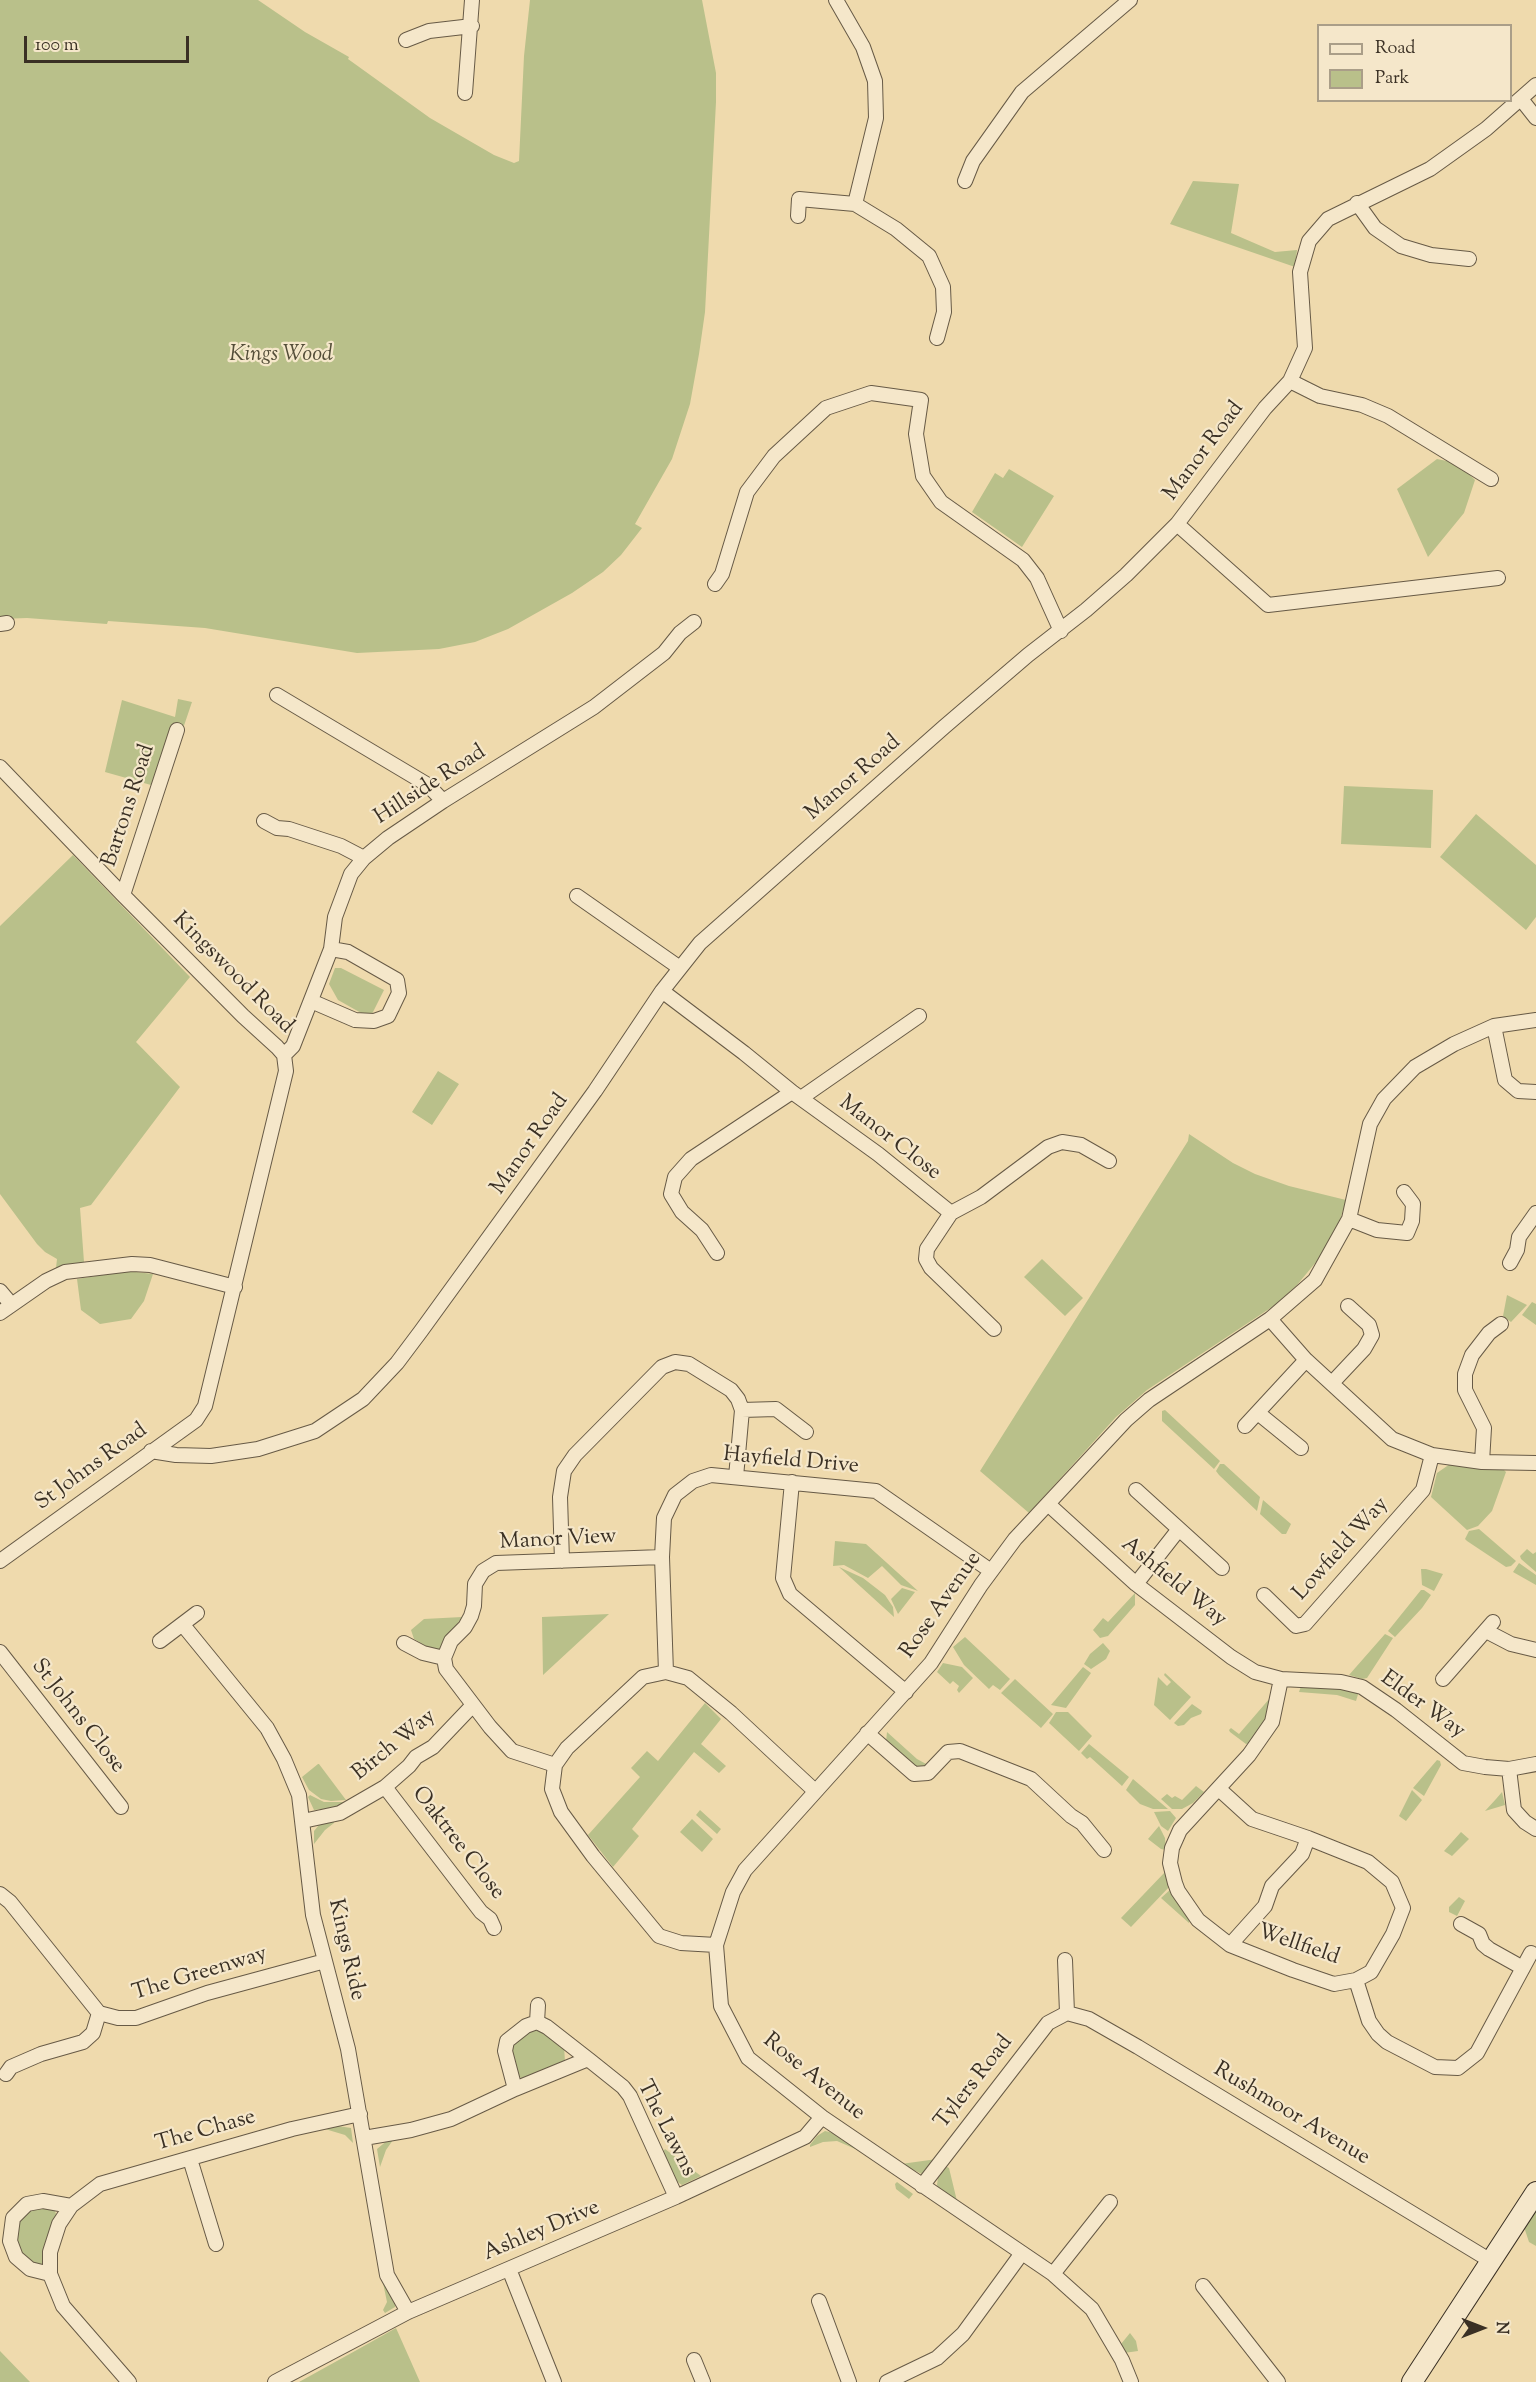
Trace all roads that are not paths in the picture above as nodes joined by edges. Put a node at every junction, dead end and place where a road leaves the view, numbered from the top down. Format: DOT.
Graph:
graph roads {
  1 [pos="472,0"];
  2 [pos="836,0"];
  3 [pos="1131,0"];
  4 [pos="472,26"];
  5 [pos="406,40"];
  6 [pos="1536,85"];
  7 [pos="465,93"];
  8 [pos="1521,99"];
  9 [pos="1536,118"];
  10 [pos="965,181"];
  11 [pos="1357,203"];
  12 [pos="855,204"];
  13 [pos="798,216"];
  14 [pos="1469,259"];
  15 [pos="938,339"];
  16 [pos="1290,381"];
  17 [pos="1491,479"];
  18 [pos="1177,524"];
  19 [pos="1498,578"];
  20 [pos="715,584"];
  21 [pos="694,622"];
  22 [pos="1061,631"];
  23 [pos="277,695"];
  24 [pos="177,730"];
  25 [pos="0,767"];
  26 [pos="442,801"];
  27 [pos="264,821"];
  28 [pos="364,858"];
  29 [pos="123,895"];
  30 [pos="577,896"];
  31 [pos="331,949"];
  32 [pos="680,968"];
  33 [pos="662,991"];
  34 [pos="311,1001"];
  35 [pos="919,1016"];
  36 [pos="1536,1020"];
  37 [pos="1494,1026"];
  38 [pos="284,1055"];
  39 [pos="1536,1092"];
  40 [pos="797,1095"];
  41 [pos="1110,1161"];
  42 [pos="1404,1192"];
  43 [pos="951,1213"];
  44 [pos="1536,1213"];
  45 [pos="1349,1219"];
  46 [pos="717,1253"];
  47 [pos="1510,1263"];
  48 [pos="235,1287"];
  49 [pos="0,1291"];
  50 [pos="1348,1306"];
  51 [pos="6,1309"];
  52 [pos="1270,1319"];
  53 [pos="1501,1323"];
  54 [pos="994,1329"];
  55 [pos="1306,1360"];
  56 [pos="1332,1383"];
  57 [pos="205,1406"];
  58 [pos="742,1410"];
  59 [pos="1258,1413"];
  60 [pos="1245,1426"];
  61 [pos="806,1432"];
  62 [pos="1300,1448"];
  63 [pos="151,1451"];
  64 [pos="1432,1455"];
  65 [pos="1482,1462"];
  66 [pos="1536,1462"];
  67 [pos="736,1477"];
  68 [pos="792,1482"];
  69 [pos="1136,1490"];
  70 [pos="1048,1504"];
  71 [pos="1179,1529"];
  72 [pos="662,1557"];
  73 [pos="0,1561"];
  74 [pos="562,1561"];
  75 [pos="1222,1568"];
  76 [pos="991,1571"];
  77 [pos="1136,1584"];
  78 [pos="1264,1595"];
  79 [pos="197,1613"];
  80 [pos="183,1625"];
  81 [pos="160,1641"];
  82 [pos="404,1643"];
  83 [pos="1536,1650"];
  84 [pos="0,1652"];
  85 [pos="444,1658"];
  86 [pos="666,1672"];
  87 [pos="1443,1678"];
  88 [pos="1281,1679"];
  89 [pos="906,1692"];
  90 [pos="473,1705"];
  91 [pos="867,1733"];
  92 [pos="1536,1764"];
  93 [pos="555,1765"];
  94 [pos="1509,1769"];
  95 [pos="385,1787"];
  96 [pos="1219,1789"];
  97 [pos="815,1791"];
  98 [pos="121,1807"];
  99 [pos="303,1821"];
  100 [pos="1536,1829"];
  101 [pos="1308,1838"];
  102 [pos="1104,1850"];
  103 [pos="0,1894"];
  104 [pos="1461,1924"];
  105 [pos="494,1928"];
  106 [pos="716,1945"];
  107 [pos="1230,1945"];
  108 [pos="1531,1953"];
  109 [pos="1065,1960"];
  110 [pos="325,1961"];
  111 [pos="1522,1968"];
  112 [pos="1356,1980"];
  113 [pos="538,2005"];
  114 [pos="99,2013"];
  115 [pos="1067,2013"];
  116 [pos="537,2022"];
  117 [pos="588,2059"];
  118 [pos="6,2074"];
  119 [pos="515,2089"];
  120 [pos="360,2114"];
  121 [pos="822,2117"];
  122 [pos="364,2138"];
  123 [pos="190,2159"];
  124 [pos="922,2186"];
  125 [pos="1536,2192"];
  126 [pos="676,2197"];
  127 [pos="1110,2202"];
  128 [pos="71,2206"];
  129 [pos="216,2244"];
  130 [pos="1022,2253"];
  131 [pos="1491,2261"];
  132 [pos="509,2269"];
  133 [pos="50,2274"];
  134 [pos="1053,2274"];
  135 [pos="1203,2286"];
  136 [pos="819,2301"];
  137 [pos="408,2312"];
  138 [pos="694,2360"];
  139 [pos="891,2381"];
  140 [pos="129,2382"];
  141 [pos="275,2382"];
  142 [pos="554,2382"];
  143 [pos="703,2382"];
  144 [pos="849,2382"];
  145 [pos="1131,2382"];
  146 [pos="1278,2382"];
  147 [pos="1412,2382"];
  1 -- 4 [label="street"];
  2 -- 12 [label="street"];
  3 -- 10 [label="street"];
  4 -- 5 [label="street"];
  4 -- 7 [label="street"];
  6 -- 8 [label="street, Manor Road"];
  8 -- 9 [label="street"];
  8 -- 11 [label="street, Manor Road"];
  11 -- 14 [label="street"];
  11 -- 16 [label="street, Manor Road"];
  12 -- 13 [label="street"];
  12 -- 15 [label="street"];
  16 -- 17 [label="street"];
  16 -- 18 [label="street, Manor Road"];
  18 -- 19 [label="street"];
  18 -- 22 [label="street, Manor Road"];
  20 -- 22 [label="street"];
  21 -- 26 [label="street, Hillside Road"];
  22 -- 32 [label="street, Manor Road"];
  23 -- 26 [label="street"];
  24 -- 29 [label="street, Bartons Road"];
  25 -- 29 [label="street, Kingswood Road"];
  26 -- 28 [label="street, Hillside Road"];
  27 -- 28 [label="street"];
  28 -- 31 [label="street, Hillside Road"];
  29 -- 38 [label="street, Kingswood Road"];
  30 -- 32 [label="street"];
  31 -- 34 [label="street, Hillside Road"];
  31 -- 34 [label="street"];
  32 -- 33 [label="street, Manor Road"];
  33 -- 40 [label="street, Manor Close"];
  33 -- 63 [label="street, Manor Road"];
  34 -- 38 [label="street, Hillside Road"];
  35 -- 40 [label="street, Manor Close"];
  36 -- 37 [label="street, Rose Avenue"];
  37 -- 39 [label="street"];
  37 -- 45 [label="street, Rose Avenue"];
  38 -- 48 [label="street, Kingswood Road"];
  40 -- 43 [label="street, Manor Close"];
  40 -- 46 [label="street, Manor Close"];
  41 -- 43 [label="street, Manor Close"];
  42 -- 45 [label="street"];
  43 -- 54 [label="street, Manor Close"];
  44 -- 47 [label="street"];
  45 -- 52 [label="street, Rose Avenue"];
  48 -- 51 [label="street"];
  48 -- 57 [label="street, Kingswood Road"];
  49 -- 51 [label="street"];
  50 -- 56 [label="street"];
  52 -- 55 [label="street"];
  52 -- 70 [label="street, Rose Avenue"];
  53 -- 65 [label="street"];
  55 -- 56 [label="street"];
  55 -- 59 [label="street"];
  56 -- 64 [label="street"];
  57 -- 63 [label="street, St Johns Road"];
  58 -- 61 [label="street"];
  58 -- 67 [label="street"];
  58 -- 74 [label="street"];
  59 -- 60 [label="street"];
  59 -- 62 [label="street"];
  63 -- 73 [label="street, St Johns Road"];
  64 -- 65 [label="street"];
  64 -- 78 [label="street, Lowfield Way"];
  65 -- 66 [label="street"];
  67 -- 68 [label="street, Hayfield Drive"];
  67 -- 72 [label="street, Hayfield Drive"];
  68 -- 76 [label="street, Hayfield Drive"];
  68 -- 89 [label="street"];
  69 -- 71 [label="street"];
  70 -- 76 [label="street, Rose Avenue"];
  70 -- 77 [label="street, Ashfield Way"];
  71 -- 75 [label="street"];
  71 -- 77 [label="street"];
  72 -- 74 [label="street, Manor View"];
  72 -- 86 [label="street, Hayfield Drive"];
  74 -- 85 [label="street, Manor View"];
  76 -- 89 [label="street, Rose Avenue"];
  77 -- 88 [label="street, Ashfield Way"];
  79 -- 80 [label="street"];
  80 -- 81 [label="street"];
  80 -- 99 [label="street, Kings Ride"];
  82 -- 85 [label="street"];
  83 -- 87 [label="street"];
  84 -- 98 [label="street, St Johns Close"];
  85 -- 90 [label="street"];
  86 -- 93 [label="street"];
  86 -- 97 [label="street"];
  88 -- 94 [label="street, Elder Way"];
  88 -- 96 [label="street, Wellfield"];
  89 -- 91 [label="street, Rose Avenue"];
  90 -- 93 [label="street"];
  90 -- 95 [label="street, Birch Way"];
  91 -- 97 [label="street, Rose Avenue"];
  91 -- 102 [label="street"];
  92 -- 94 [label="street, Elder Way"];
  93 -- 106 [label="street"];
  94 -- 100 [label="street"];
  95 -- 99 [label="street, Birch Way"];
  95 -- 105 [label="street, Oaktree Close"];
  96 -- 101 [label="street, Wellfield"];
  96 -- 107 [label="street, Wellfield"];
  97 -- 106 [label="street, Rose Avenue"];
  99 -- 110 [label="street, Kings Ride"];
  101 -- 107 [label="street, Wellfield"];
  101 -- 112 [label="street, Wellfield"];
  103 -- 114 [label="street"];
  104 -- 111 [label="street"];
  106 -- 121 [label="street, Rose Avenue"];
  107 -- 112 [label="street, Wellfield"];
  108 -- 111 [label="street"];
  109 -- 115 [label="street"];
  110 -- 114 [label="street, The Greenway"];
  110 -- 120 [label="street, Kings Ride"];
  111 -- 112 [label="street"];
  113 -- 116 [label="street"];
  114 -- 118 [label="street"];
  115 -- 124 [label="street, Tylers Road"];
  115 -- 131 [label="street, Rushmoor Avenue"];
  116 -- 117 [label="street, The Lawns"];
  116 -- 119 [label="street"];
  117 -- 119 [label="street"];
  117 -- 126 [label="street, The Lawns"];
  119 -- 122 [label="street"];
  120 -- 122 [label="street, Kings Ride"];
  120 -- 123 [label="street, The Chase"];
  121 -- 124 [label="street, Rose Avenue"];
  121 -- 126 [label="street, Ashley Drive"];
  122 -- 137 [label="street, Kings Ride"];
  123 -- 128 [label="street, The Chase"];
  123 -- 129 [label="street"];
  124 -- 130 [label="street, Rose Avenue"];
  125 -- 131 [label="main road"];
  126 -- 132 [label="street, Ashley Drive"];
  127 -- 134 [label="street"];
  128 -- 133 [label="street, The Chase"];
  128 -- 133 [label="street"];
  130 -- 134 [label="street, Rose Avenue"];
  130 -- 139 [label="street"];
  131 -- 147 [label="main road"];
  132 -- 137 [label="street, Ashley Drive"];
  132 -- 142 [label="street"];
  133 -- 140 [label="street, The Chase"];
  134 -- 145 [label="street, Rose Avenue"];
  135 -- 146 [label="street"];
  136 -- 144 [label="street"];
  137 -- 141 [label="street, Ashley Drive"];
  138 -- 143 [label="street"];
}
